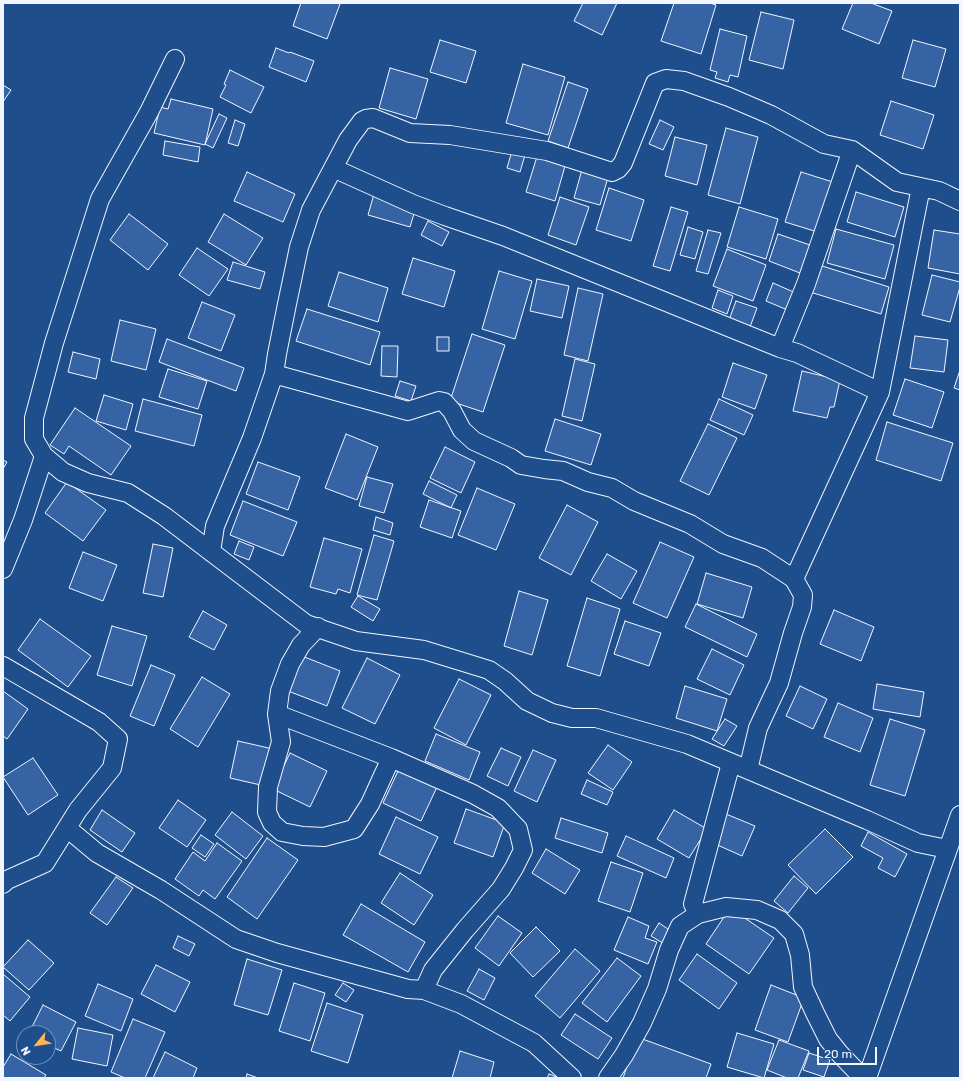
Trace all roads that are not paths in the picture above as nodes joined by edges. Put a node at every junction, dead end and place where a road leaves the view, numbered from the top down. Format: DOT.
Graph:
graph roads {
  1 [pos="175,59"];
  2 [pos="852,150"];
  3 [pos="333,168"];
  4 [pos="921,187"];
  5 [pos="960,201"];
  6 [pos="780,348"];
  7 [pos="274,374"];
  8 [pos="880,392"];
  9 [pos="44,456"];
  10 [pos="211,552"];
  11 [pos="3,569"];
  12 [pos="794,579"];
  13 [pos="318,627"];
  14 [pos="3,666"];
  15 [pos="277,714"];
  16 [pos="391,758"];
  17 [pos="731,763"];
  18 [pos="748,770"];
  19 [pos="960,815"];
  20 [pos="67,828"];
  21 [pos="947,850"];
  22 [pos="3,884"];
  23 [pos="698,914"];
  24 [pos="424,990"];
  25 [pos="572,1078"];
  26 [pos="608,1078"];
  27 [pos="865,1078"];
  1 -- 9 [label="street"];
  2 -- 3 [label="street"];
  2 -- 4 [label="street"];
  2 -- 6 [label="street"];
  3 -- 6 [label="street"];
  3 -- 7 [label="street"];
  4 -- 5 [label="street"];
  4 -- 8 [label="street"];
  6 -- 8 [label="street"];
  7 -- 10 [label="street"];
  7 -- 12 [label="street"];
  8 -- 12 [label="street"];
  9 -- 10 [label="street"];
  9 -- 11 [label="street"];
  10 -- 13 [label="street"];
  12 -- 18 [label="street"];
  13 -- 15 [label="street"];
  13 -- 17 [label="street"];
  14 -- 20 [label="street"];
  15 -- 16 [label="street"];
  15 -- 16 [label="street"];
  16 -- 24 [label="street"];
  17 -- 18 [label="street"];
  17 -- 23 [label="street"];
  18 -- 21 [label="street"];
  19 -- 21 [label="street"];
  20 -- 22 [label="street"];
  20 -- 24 [label="street"];
  21 -- 27 [label="street"];
  23 -- 26 [label="street"];
  23 -- 27 [label="street"];
  24 -- 25 [label="street"];
}
